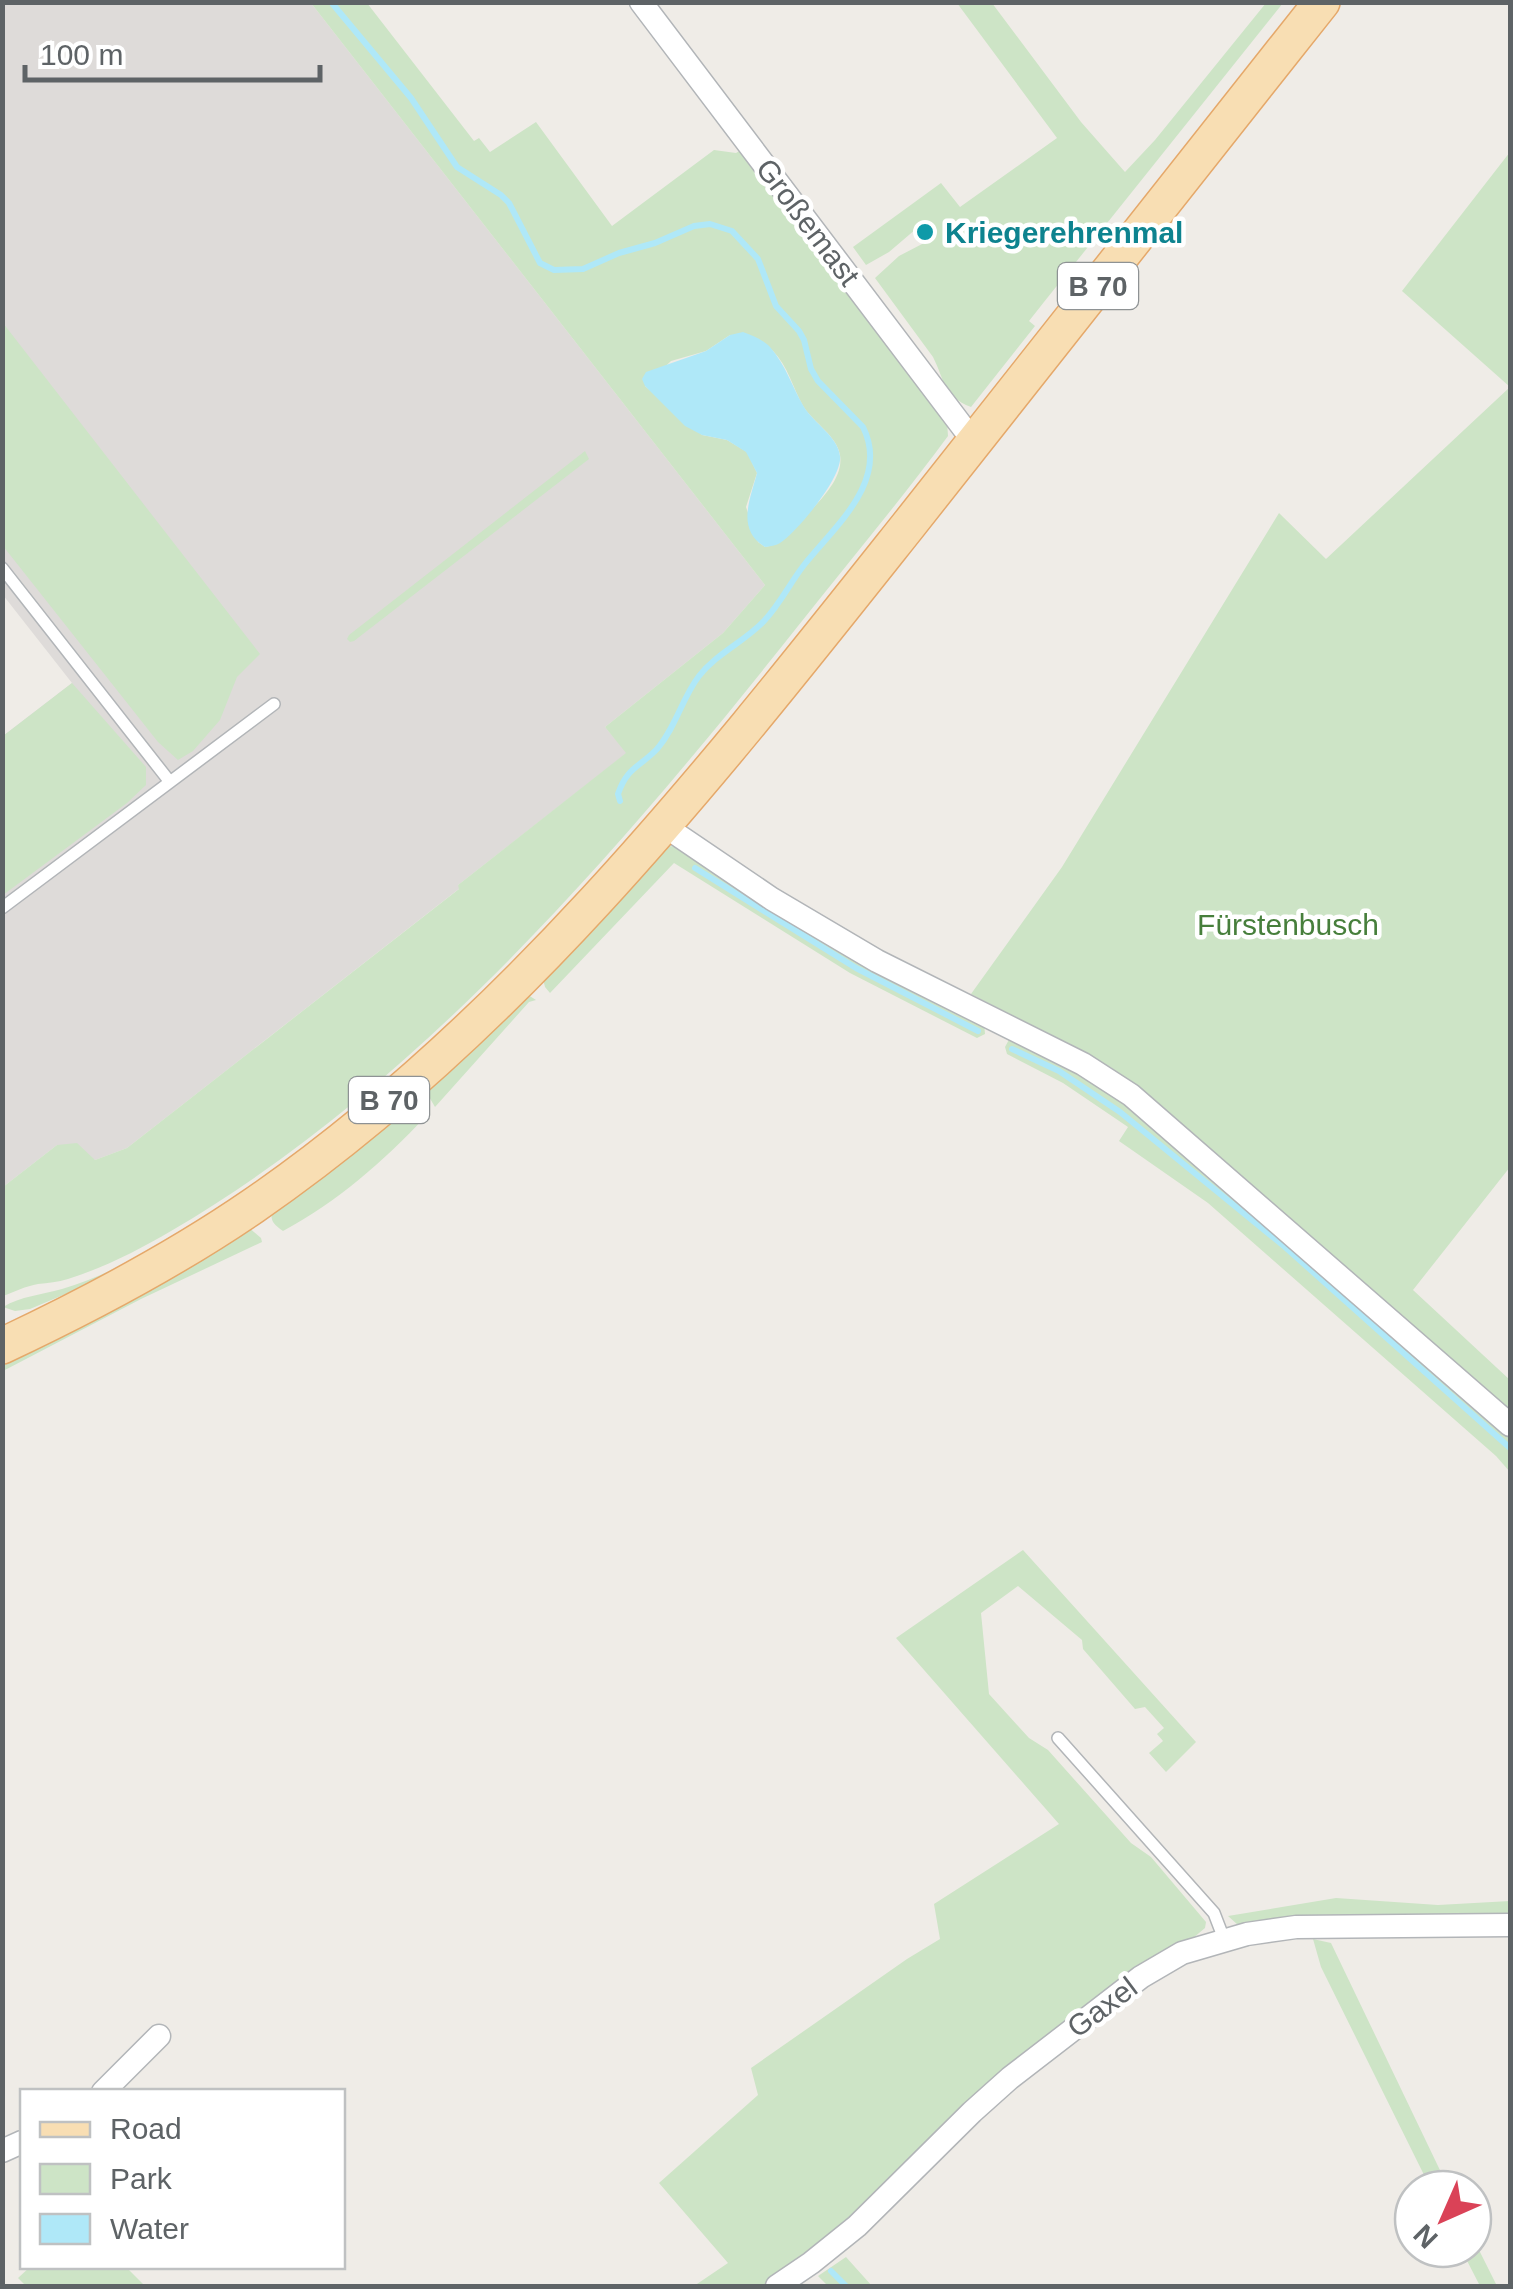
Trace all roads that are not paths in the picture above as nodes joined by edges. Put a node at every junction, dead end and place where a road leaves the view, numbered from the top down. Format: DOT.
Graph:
graph roads {
  1 [pos="642,2"];
  2 [pos="1322,2"];
  3 [pos="974,442"];
  4 [pos="2,568"];
  5 [pos="274,704"];
  6 [pos="170,782"];
  7 [pos="663,825"];
  8 [pos="2,908"];
  9 [pos="2,1346"];
  10 [pos="1510,1425"];
  11 [pos="1058,1738"];
  12 [pos="1510,1925"];
  13 [pos="1224,1940"];
  14 [pos="159,2036"];
  15 [pos="106,2089"];
  16 [pos="777,2286"];
  1 -- 3 [label="street, Großemast"];
  2 -- 3 [label="main road, B 70"];
  3 -- 7 [label="main road, B 70"];
  4 -- 6 [label="lane"];
  5 -- 6 [label="lane"];
  6 -- 8 [label="lane"];
  7 -- 9 [label="main road, B 70"];
  7 -- 10 [label="street"];
  11 -- 13 [label="lane"];
  12 -- 13 [label="street, Gaxel"];
  13 -- 16 [label="street, Gaxel"];
  14 -- 15 [label="street"];
}
